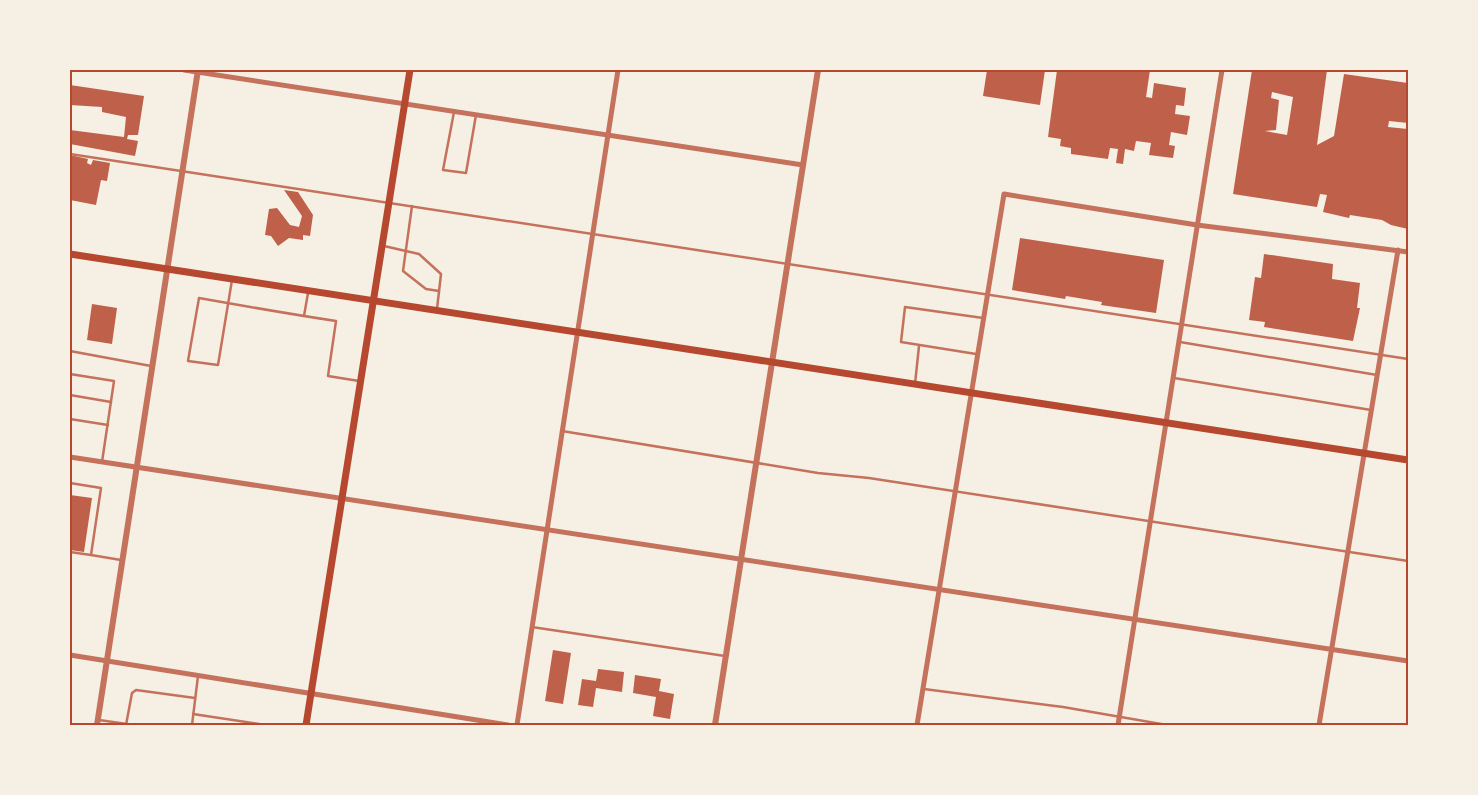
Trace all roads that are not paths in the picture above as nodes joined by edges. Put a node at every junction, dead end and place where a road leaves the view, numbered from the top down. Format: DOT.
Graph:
graph roads {
  1 [pos="184,70"];
  2 [pos="410,70"];
  3 [pos="618,70"];
  4 [pos="818,70"];
  5 [pos="1222,70"];
  6 [pos="198,71"];
  7 [pos="404,104"];
  8 [pos="454,111"];
  9 [pos="476,114"];
  10 [pos="607,135"];
  11 [pos="70,154"];
  12 [pos="803,166"];
  13 [pos="182,171"];
  14 [pos="389,202"];
  15 [pos="412,206"];
  16 [pos="1197,225"];
  17 [pos="592,233"];
  18 [pos="382,246"];
  19 [pos="1398,250"];
  20 [pos="407,251"];
  21 [pos="1408,252"];
  22 [pos="70,254"];
  23 [pos="788,263"];
  24 [pos="167,270"];
  25 [pos="232,280"];
  26 [pos="439,291"];
  27 [pos="308,292"];
  28 [pos="986,296"];
  29 [pos="374,301"];
  30 [pos="228,303"];
  31 [pos="438,309"];
  32 [pos="304,316"];
  33 [pos="983,318"];
  34 [pos="1180,324"];
  35 [pos="577,332"];
  36 [pos="1179,342"];
  37 [pos="919,346"];
  38 [pos="70,351"];
  39 [pos="976,354"];
  40 [pos="1382,355"];
  41 [pos="1408,359"];
  42 [pos="772,362"];
  43 [pos="152,366"];
  44 [pos="70,374"];
  45 [pos="1378,376"];
  46 [pos="1172,378"];
  47 [pos="360,382"];
  48 [pos="914,384"];
  49 [pos="970,393"];
  50 [pos="70,395"];
  51 [pos="111,402"];
  52 [pos="1372,410"];
  53 [pos="70,419"];
  54 [pos="1164,422"];
  55 [pos="108,425"];
  56 [pos="562,431"];
  57 [pos="1364,453"];
  58 [pos="70,457"];
  59 [pos="1408,460"];
  60 [pos="102,462"];
  61 [pos="757,462"];
  62 [pos="137,467"];
  63 [pos="70,483"];
  64 [pos="954,492"];
  65 [pos="342,497"];
  66 [pos="1149,522"];
  67 [pos="547,529"];
  68 [pos="70,552"];
  69 [pos="1348,552"];
  70 [pos="90,555"];
  71 [pos="742,558"];
  72 [pos="121,560"];
  73 [pos="1408,561"];
  74 [pos="939,589"];
  75 [pos="1134,619"];
  76 [pos="532,627"];
  77 [pos="1331,649"];
  78 [pos="70,655"];
  79 [pos="726,656"];
  80 [pos="70,660"];
  81 [pos="107,661"];
  82 [pos="1408,661"];
  83 [pos="198,675"];
  84 [pos="923,689"];
  85 [pos="311,693"];
  86 [pos="195,698"];
  87 [pos="193,714"];
  88 [pos="1119,717"];
  89 [pos="97,722"];
  90 [pos="127,724"];
  91 [pos="259,724"];
  92 [pos="192,725"];
  93 [pos="306,725"];
  94 [pos="508,725"];
  95 [pos="517,725"];
  96 [pos="716,725"];
  97 [pos="917,725"];
  98 [pos="1118,725"];
  99 [pos="1167,725"];
  100 [pos="1319,725"];
  1 -- 6 [label="street"];
  2 -- 7 [label="main road"];
  3 -- 10 [label="street"];
  4 -- 12 [label="street"];
  5 -- 16 [label="street"];
  6 -- 7 [label="street"];
  6 -- 13 [label="street"];
  7 -- 8 [label="street"];
  7 -- 14 [label="main road"];
  8 -- 9 [label="street"];
  8 -- 9 [label="lane"];
  9 -- 10 [label="street"];
  10 -- 12 [label="street"];
  10 -- 17 [label="street"];
  11 -- 13 [label="lane"];
  12 -- 23 [label="street"];
  13 -- 14 [label="lane"];
  13 -- 24 [label="street"];
  14 -- 15 [label="lane"];
  14 -- 18 [label="main road"];
  15 -- 17 [label="lane"];
  15 -- 20 [label="lane"];
  16 -- 19 [label="street"];
  16 -- 28 [label="street"];
  16 -- 34 [label="street"];
  17 -- 23 [label="lane"];
  17 -- 35 [label="street"];
  18 -- 20 [label="lane"];
  18 -- 29 [label="main road"];
  19 -- 21 [label="street"];
  19 -- 40 [label="street"];
  20 -- 26 [label="lane"];
  20 -- 26 [label="lane"];
  22 -- 24 [label="main road"];
  23 -- 28 [label="lane"];
  23 -- 42 [label="street"];
  24 -- 25 [label="main road"];
  24 -- 43 [label="street"];
  25 -- 27 [label="main road"];
  25 -- 30 [label="lane"];
  26 -- 31 [label="lane"];
  27 -- 29 [label="main road"];
  27 -- 32 [label="lane"];
  28 -- 33 [label="street"];
  28 -- 34 [label="lane"];
  29 -- 31 [label="main road"];
  29 -- 47 [label="main road"];
  30 -- 30 [label="lane"];
  30 -- 32 [label="lane"];
  31 -- 35 [label="main road"];
  32 -- 47 [label="lane"];
  33 -- 37 [label="lane"];
  33 -- 39 [label="street"];
  34 -- 36 [label="street"];
  34 -- 40 [label="lane"];
  35 -- 42 [label="main road"];
  35 -- 56 [label="street"];
  36 -- 45 [label="lane"];
  36 -- 46 [label="street"];
  37 -- 39 [label="lane"];
  37 -- 48 [label="lane"];
  38 -- 43 [label="lane"];
  39 -- 49 [label="street"];
  40 -- 41 [label="lane"];
  40 -- 45 [label="street"];
  42 -- 48 [label="main road"];
  42 -- 61 [label="street"];
  43 -- 62 [label="street"];
  44 -- 51 [label="lane"];
  45 -- 52 [label="street"];
  46 -- 52 [label="lane"];
  46 -- 54 [label="street"];
  47 -- 65 [label="main road"];
  48 -- 49 [label="main road"];
  49 -- 54 [label="main road"];
  49 -- 64 [label="street"];
  50 -- 51 [label="lane"];
  51 -- 55 [label="lane"];
  52 -- 57 [label="street"];
  53 -- 55 [label="lane"];
  54 -- 57 [label="main road"];
  54 -- 66 [label="street"];
  55 -- 60 [label="lane"];
  56 -- 61 [label="lane"];
  56 -- 67 [label="street"];
  57 -- 59 [label="main road"];
  57 -- 69 [label="street"];
  58 -- 60 [label="street"];
  60 -- 62 [label="street"];
  61 -- 64 [label="lane"];
  61 -- 71 [label="street"];
  62 -- 65 [label="street"];
  62 -- 72 [label="street"];
  63 -- 70 [label="lane"];
  64 -- 66 [label="lane"];
  64 -- 74 [label="street"];
  65 -- 67 [label="street"];
  65 -- 85 [label="main road"];
  66 -- 69 [label="lane"];
  66 -- 75 [label="street"];
  67 -- 71 [label="street"];
  67 -- 76 [label="street"];
  68 -- 70 [label="lane"];
  69 -- 73 [label="lane"];
  69 -- 77 [label="street"];
  70 -- 72 [label="lane"];
  71 -- 74 [label="street"];
  71 -- 79 [label="street"];
  72 -- 81 [label="street"];
  74 -- 75 [label="street"];
  74 -- 84 [label="street"];
  75 -- 77 [label="street"];
  75 -- 88 [label="street"];
  76 -- 79 [label="lane"];
  76 -- 95 [label="street"];
  77 -- 82 [label="street"];
  77 -- 100 [label="street"];
  78 -- 80 [label="lane"];
  78 -- 81 [label="street"];
  79 -- 96 [label="street"];
  81 -- 83 [label="street"];
  81 -- 89 [label="street"];
  83 -- 85 [label="street"];
  83 -- 86 [label="lane"];
  84 -- 88 [label="lane"];
  84 -- 97 [label="street"];
  85 -- 93 [label="main road"];
  85 -- 94 [label="street"];
  86 -- 87 [label="lane"];
  86 -- 90 [label="lane"];
  87 -- 91 [label="lane"];
  87 -- 92 [label="lane"];
  88 -- 98 [label="street"];
  88 -- 99 [label="lane"];
  89 -- 90 [label="lane"];
}
